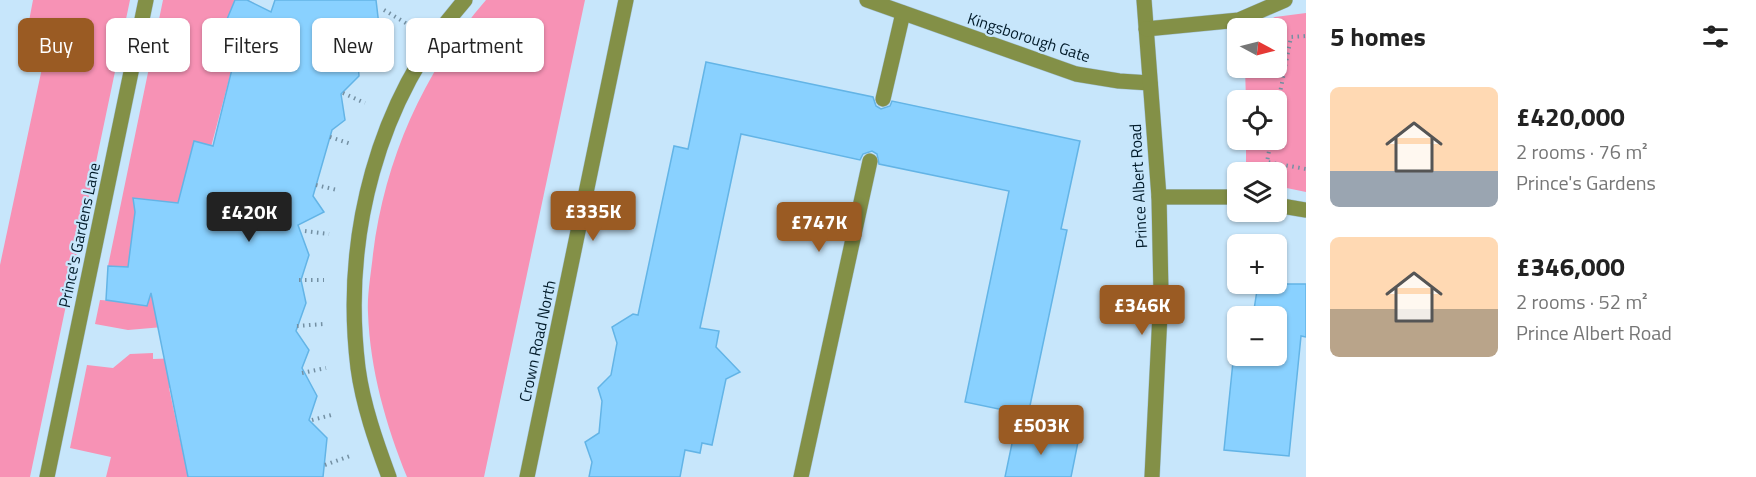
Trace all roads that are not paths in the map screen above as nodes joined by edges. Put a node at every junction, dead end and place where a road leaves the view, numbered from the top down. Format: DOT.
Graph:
graph roads {
  1 [pos="146,0"];
  2 [pos="465,0"];
  3 [pos="626,0"];
  4 [pos="867,0"];
  5 [pos="1144,0"];
  6 [pos="1285,0"];
  7 [pos="903,14"];
  8 [pos="1146,29"];
  9 [pos="1150,83"];
  10 [pos="883,99"];
  11 [pos="870,161"];
  12 [pos="1159,197"];
  13 [pos="1227,198"];
  14 [pos="1287,207"];
  15 [pos="1306,210"];
  16 [pos="47,477"];
  17 [pos="389,477"];
  18 [pos="527,477"];
  19 [pos="801,477"];
  20 [pos="1152,477"];
  1 -- 16 [label="street, Prince's Gardens Lane"];
  2 -- 17 [label="street"];
  3 -- 18 [label="street, Crown Road North"];
  4 -- 7 [label="street, Kingsborough Gate"];
  5 -- 8 [label="street, Prince Albert Road"];
  6 -- 8 [label="street"];
  7 -- 9 [label="street, Kingsborough Gate"];
  7 -- 10 [label="street"];
  8 -- 9 [label="street, Prince Albert Road"];
  9 -- 12 [label="street, Prince Albert Road"];
  11 -- 19 [label="street"];
  12 -- 13 [label="street"];
  12 -- 20 [label="street, Prince Albert Road"];
  14 -- 15 [label="street"];
}
